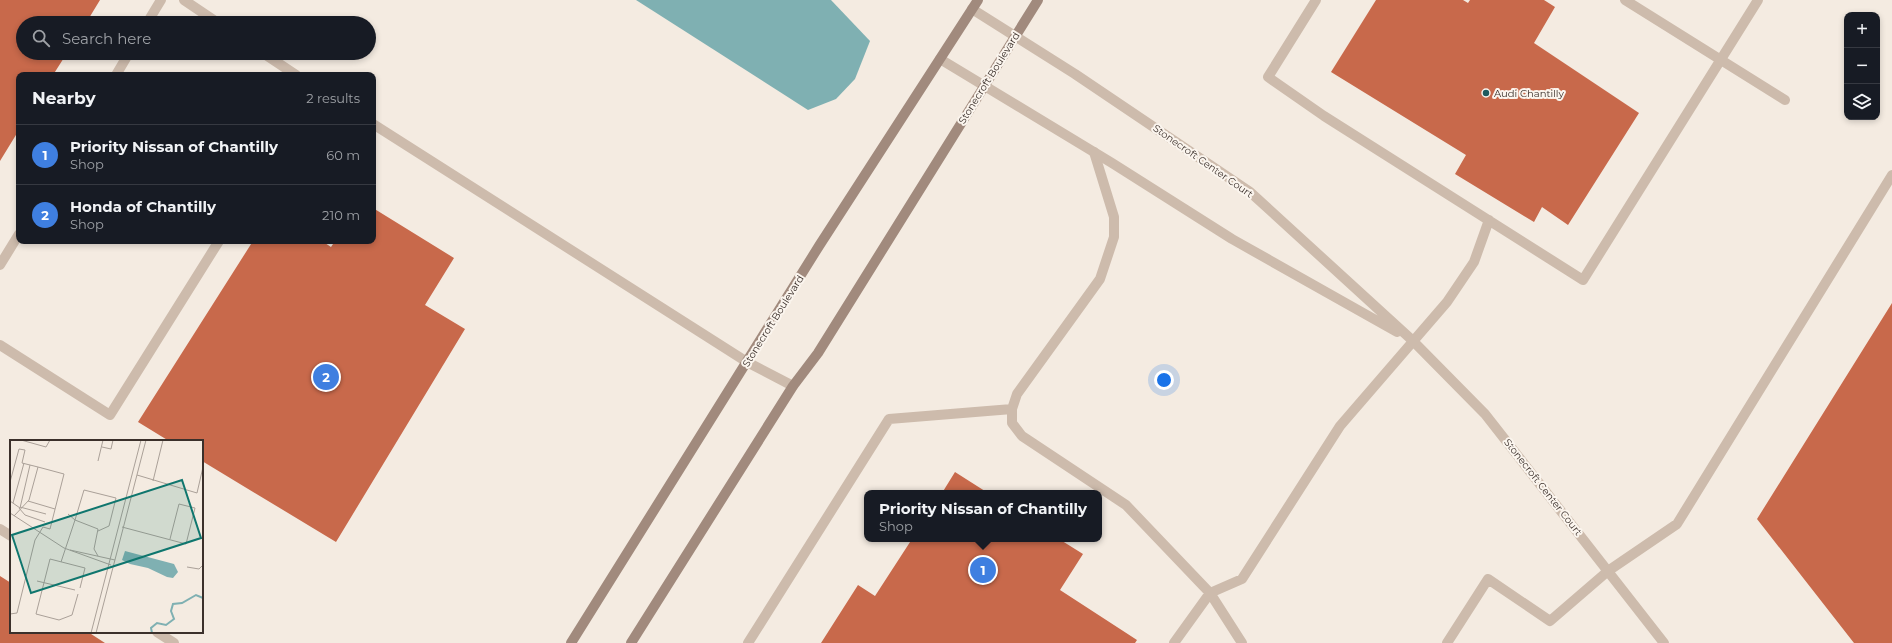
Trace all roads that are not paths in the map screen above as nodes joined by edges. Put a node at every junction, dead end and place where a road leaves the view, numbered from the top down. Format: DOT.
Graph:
graph roads {
  1 [pos="161,0"];
  2 [pos="184,0"];
  3 [pos="978,0"];
  4 [pos="1038,0"];
  5 [pos="1316,0"];
  6 [pos="1625,0"];
  7 [pos="1758,0"];
  8 [pos="972,9"];
  9 [pos="151,16"];
  10 [pos="208,16"];
  11 [pos="1015,36"];
  12 [pos="940,59"];
  13 [pos="125,60"];
  14 [pos="274,60"];
  15 [pos="1720,61"];
  16 [pos="118,72"];
  17 [pos="292,72"];
  18 [pos="984,86"];
  19 [pos="1785,100"];
  20 [pos="376,126"];
  21 [pos="1094,152"];
  22 [pos="1892,175"];
  23 [pos="1488,220"];
  24 [pos="16,239"];
  25 [pos="217,244"];
  26 [pos="0,265"];
  27 [pos="1412,340"];
  28 [pos="0,345"];
  29 [pos="747,362"];
  30 [pos="793,386"];
  31 [pos="1012,409"];
  32 [pos="0,529"];
  33 [pos="10,535"];
  34 [pos="1608,571"];
  35 [pos="1210,592"];
  36 [pos="159,633"];
  37 [pos="174,643"];
  38 [pos="570,643"];
  39 [pos="631,643"];
  40 [pos="748,643"];
  41 [pos="1174,643"];
  42 [pos="1242,643"];
  43 [pos="1447,643"];
  44 [pos="1664,643"];
  1 -- 9 [label="street"];
  2 -- 10 [label="street"];
  3 -- 8 [label="main road, Stonecroft Boulevard"];
  4 -- 11 [label="main road, Stonecroft Boulevard"];
  5 -- 23 [label="street"];
  6 -- 15 [label="street"];
  7 -- 15 [label="street"];
  8 -- 11 [label="street, Stonecroft Center Court"];
  8 -- 12 [label="main road, Stonecroft Boulevard"];
  11 -- 18 [label="main road, Stonecroft Boulevard"];
  11 -- 27 [label="street, Stonecroft Center Court"];
  12 -- 18 [label="street, Stonecroft Center Court"];
  12 -- 29 [label="main road, Stonecroft Boulevard"];
  13 -- 16 [label="street"];
  14 -- 17 [label="street"];
  15 -- 19 [label="street"];
  15 -- 23 [label="street"];
  18 -- 21 [label="street, Stonecroft Center Court"];
  18 -- 30 [label="main road, Stonecroft Boulevard"];
  20 -- 29 [label="street"];
  21 -- 27 [label="street, Stonecroft Center Court"];
  21 -- 31 [label="street"];
  22 -- 34 [label="street"];
  23 -- 27 [label="street"];
  24 -- 26 [label="street"];
  25 -- 28 [label="street"];
  27 -- 34 [label="street, Stonecroft Center Court"];
  27 -- 35 [label="street"];
  29 -- 30 [label="street"];
  29 -- 38 [label="main road, Stonecroft Boulevard"];
  30 -- 39 [label="main road, Stonecroft Boulevard"];
  31 -- 35 [label="street"];
  31 -- 40 [label="street"];
  32 -- 33 [label="street"];
  34 -- 43 [label="street"];
  34 -- 44 [label="street, Stonecroft Center Court"];
  35 -- 41 [label="street"];
  35 -- 42 [label="street"];
  36 -- 37 [label="street"];
}
